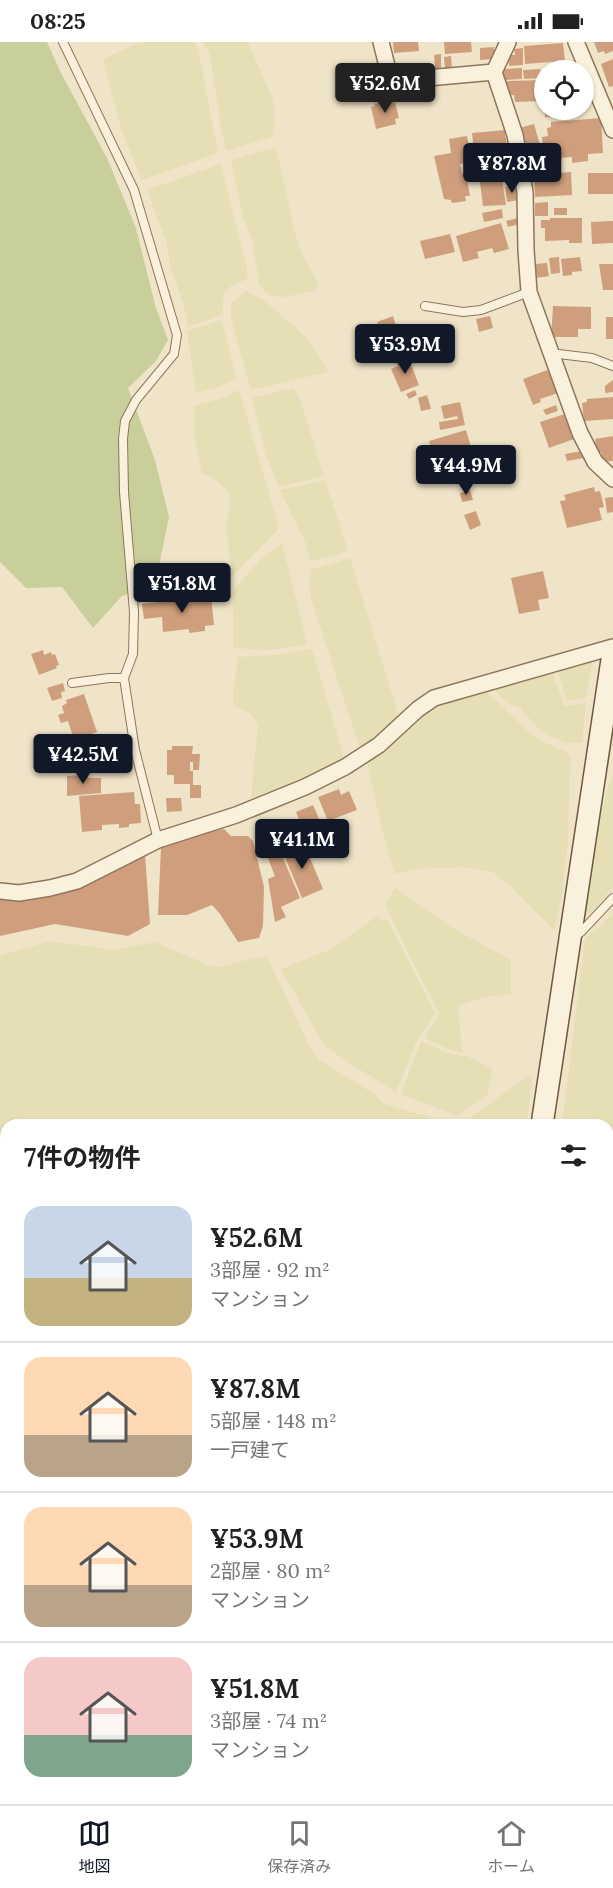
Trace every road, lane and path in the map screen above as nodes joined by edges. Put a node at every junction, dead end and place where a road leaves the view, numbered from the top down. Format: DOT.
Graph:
graph roads {
  1 [pos="63,42"];
  2 [pos="381,42"];
  3 [pos="508,42"];
  4 [pos="576,42"];
  5 [pos="494,72"];
  6 [pos="613,130"];
  7 [pos="529,292"];
  8 [pos="425,306"];
  9 [pos="550,353"];
  10 [pos="613,366"];
  11 [pos="613,479"];
  12 [pos="613,647"];
  13 [pos="613,653"];
  14 [pos="124,678"];
  15 [pos="72,683"];
  16 [pos="158,840"];
  17 [pos="0,891"];
  18 [pos="613,898"];
  19 [pos="570,939"];
  20 [pos="543,1119"];
  1 -- 14 [label="lane"];
  2 -- 5 [label="street"];
  3 -- 5 [label="street"];
  4 -- 6 [label="street"];
  5 -- 7 [label="street"];
  7 -- 8 [label="lane"];
  7 -- 9 [label="street"];
  9 -- 10 [label="lane"];
  9 -- 11 [label="street"];
  12 -- 16 [label="street"];
  13 -- 19 [label="street"];
  14 -- 15 [label="lane"];
  14 -- 16 [label="lane"];
  16 -- 17 [label="street"];
  18 -- 19 [label="lane"];
  19 -- 20 [label="street"];
}
